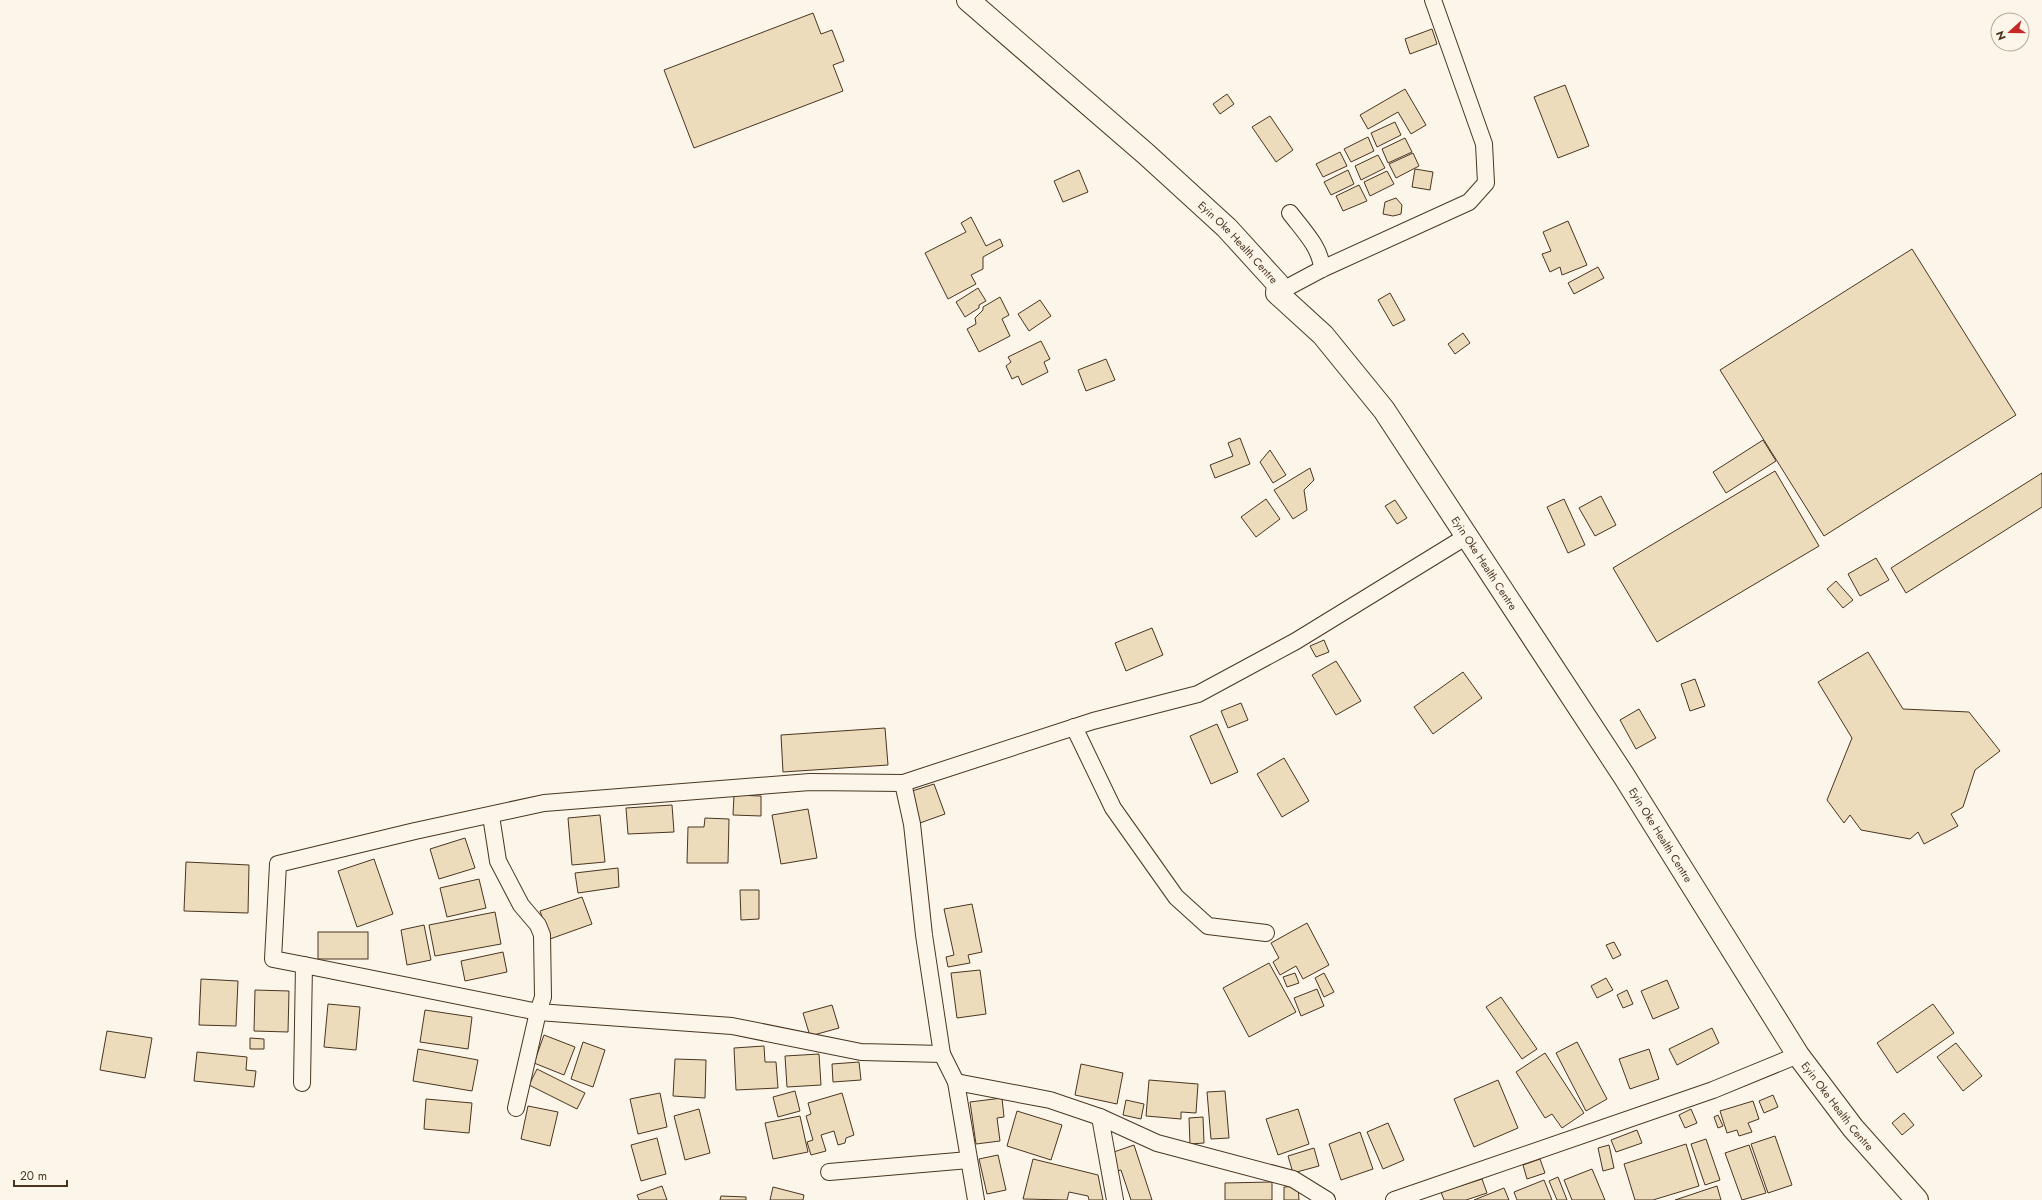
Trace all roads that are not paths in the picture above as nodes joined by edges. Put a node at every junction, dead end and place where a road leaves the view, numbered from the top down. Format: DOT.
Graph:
graph roads {
  1 [pos="968,0"];
  2 [pos="1433,0"];
  3 [pos="1290,213"];
  4 [pos="1322,269"];
  5 [pos="1277,293"];
  6 [pos="1467,536"];
  7 [pos="1074,727"];
  8 [pos="904,783"];
  9 [pos="491,816"];
  10 [pos="1266,933"];
  11 [pos="304,965"];
  12 [pos="538,1012"];
  13 [pos="942,1054"];
  14 [pos="1798,1055"];
  15 [pos="956,1082"];
  16 [pos="302,1083"];
  17 [pos="516,1108"];
  18 [pos="1100,1117"];
  19 [pos="969,1160"];
  20 [pos="829,1172"];
  21 [pos="1432,1194"];
  22 [pos="976,1200"];
  23 [pos="1115,1200"];
  24 [pos="1327,1200"];
  25 [pos="1394,1200"];
  26 [pos="1917,1200"];
  1 -- 5 [label="main road, Eyin Oke Health Centre"];
  2 -- 4 [label="street"];
  3 -- 4 [label="street"];
  4 -- 5 [label="street"];
  5 -- 6 [label="main road, Eyin Oke Health Centre"];
  6 -- 7 [label="street"];
  6 -- 14 [label="main road, Eyin Oke Health Centre"];
  7 -- 8 [label="street"];
  7 -- 10 [label="street"];
  8 -- 9 [label="street"];
  8 -- 13 [label="street"];
  9 -- 11 [label="street"];
  9 -- 12 [label="street"];
  11 -- 12 [label="street"];
  11 -- 16 [label="street"];
  12 -- 13 [label="street"];
  12 -- 17 [label="street"];
  13 -- 15 [label="street"];
  14 -- 21 [label="street"];
  14 -- 26 [label="main road, Eyin Oke Health Centre"];
  15 -- 18 [label="street"];
  15 -- 19 [label="street"];
  18 -- 23 [label="street"];
  18 -- 24 [label="street"];
  19 -- 20 [label="street"];
  19 -- 22 [label="street"];
  21 -- 25 [label="street"];
}
